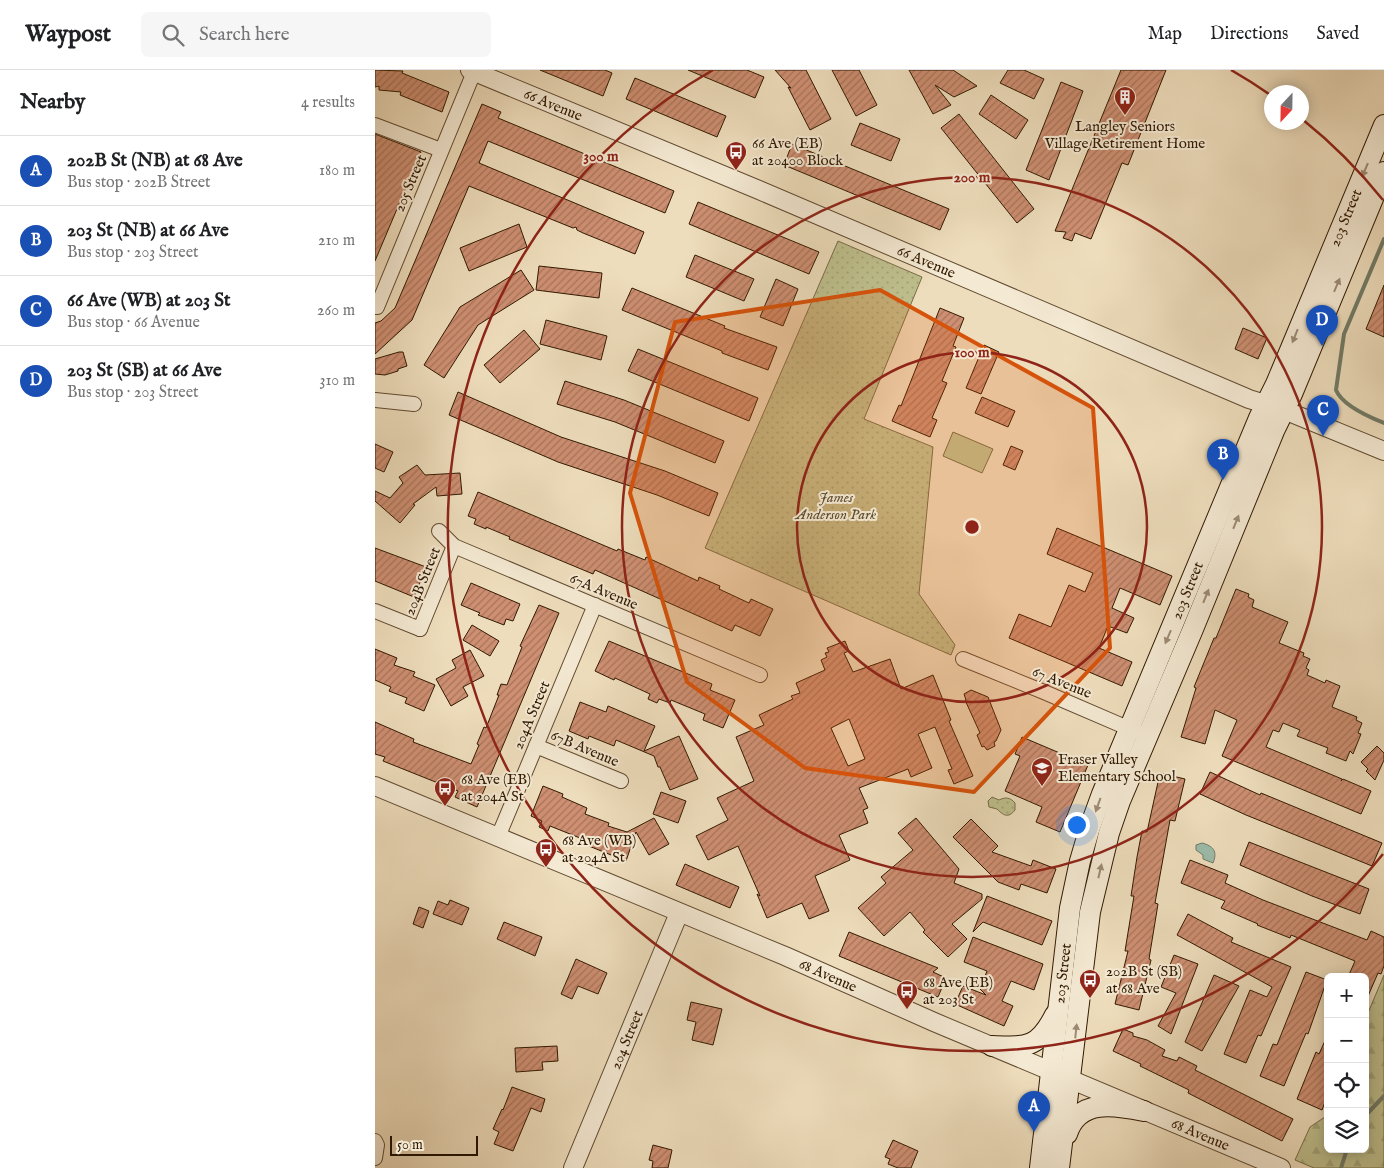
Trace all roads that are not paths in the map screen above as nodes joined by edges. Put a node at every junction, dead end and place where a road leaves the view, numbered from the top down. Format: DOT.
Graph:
graph roads {
  1 [pos="472,71"];
  2 [pos="375,125"];
  3 [pos="1384,125"];
  4 [pos="441,150"];
  5 [pos="1384,172"];
  6 [pos="376,307"];
  7 [pos="375,400"];
  8 [pos="414,404"];
  9 [pos="1275,407"];
  10 [pos="1384,452"];
  11 [pos="439,531"];
  12 [pos="454,546"];
  13 [pos="595,605"];
  14 [pos="375,611"];
  15 [pos="963,660"];
  16 [pos="761,675"];
  17 [pos="1130,728"];
  18 [pos="1148,738"];
  19 [pos="536,746"];
  20 [pos="621,781"];
  21 [pos="375,786"];
  22 [pos="498,837"];
  23 [pos="679,913"];
  24 [pos="1057,1011"];
  25 [pos="992,1046"];
  26 [pos="1051,1071"];
  27 [pos="1070,1080"];
  28 [pos="1144,1111"];
  29 [pos="375,1141"];
  30 [pos="375,1158"];
  31 [pos="1060,1159"];
  32 [pos="573,1168"];
  33 [pos="1039,1168"];
  34 [pos="1281,1168"];
  1 -- 4 [label="street, 205 Street"];
  1 -- 9 [label="street, 66 Avenue"];
  2 -- 4 [label="street"];
  3 -- 9 [label="main road, 203 Street, one-way"];
  4 -- 6 [label="street, 205 Street"];
  9 -- 5 [label="main road, 203 Street, one-way"];
  7 -- 8 [label="street"];
  9 -- 10 [label="street, 66 Avenue"];
  9 -- 17 [label="main road, 203 Street, one-way"];
  18 -- 9 [label="main road, 203 Street, one-way"];
  11 -- 12 [label="street, 67A Avenue"];
  12 -- 13 [label="street, 67A Avenue"];
  12 -- 14 [label="street, 204B Street"];
  13 -- 16 [label="street, 67A Avenue"];
  13 -- 19 [label="street, 204A Street"];
  15 -- 17 [label="street, 67 Avenue"];
  17 -- 18 [label="street, 67 Avenue"];
  17 -- 24 [label="main road, 203 Street, one-way"];
  27 -- 18 [label="main road, 203 Street, one-way"];
  19 -- 20 [label="street, 67B Avenue"];
  19 -- 22 [label="street, 204A Street"];
  21 -- 22 [label="street, 68 Avenue"];
  22 -- 23 [label="street, 68 Avenue"];
  23 -- 25 [label="street, 68 Avenue"];
  23 -- 32 [label="street, 204 Street"];
  24 -- 25 [label="main road"];
  24 -- 26 [label="main road, 203 Street"];
  25 -- 26 [label="street, 68 Avenue"];
  26 -- 27 [label="street, 68 Avenue"];
  26 -- 33 [label="main road, 203 Street"];
  27 -- 28 [label="street, 68 Avenue"];
  27 -- 31 [label="main road, 203 Street"];
  28 -- 31 [label="main road"];
  28 -- 34 [label="street, 68 Avenue"];
  29 -- 30 [label="street"];
}
